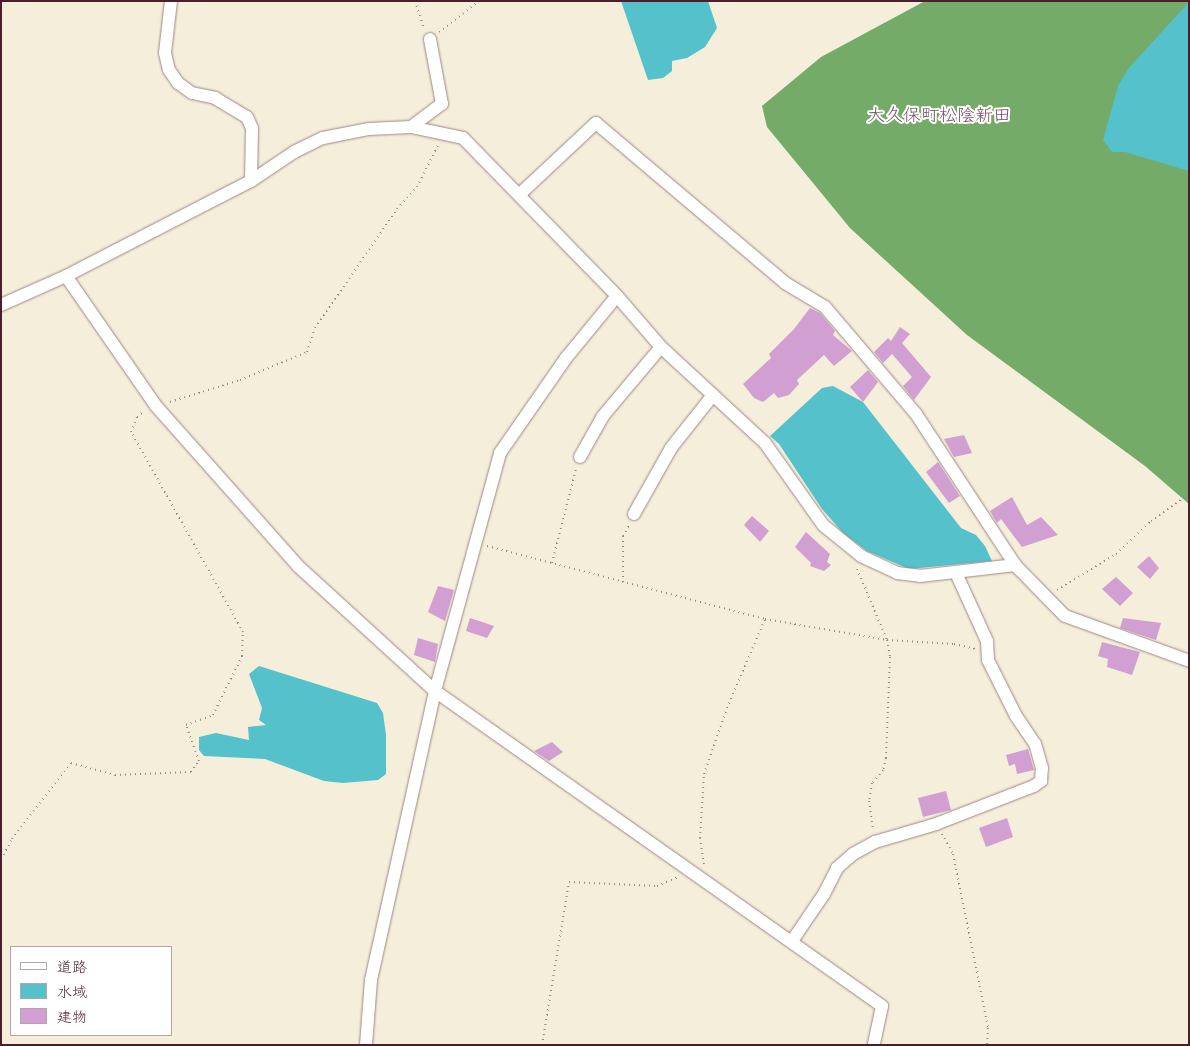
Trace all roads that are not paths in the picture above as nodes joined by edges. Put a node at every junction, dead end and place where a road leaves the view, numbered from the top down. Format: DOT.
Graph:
graph roads {
  1 [pos="171,1"];
  2 [pos="430,39"];
  3 [pos="411,127"];
  4 [pos="251,181"];
  5 [pos="520,194"];
  6 [pos="66,276"];
  7 [pos="617,296"];
  8 [pos="1,305"];
  9 [pos="661,347"];
  10 [pos="712,395"];
  11 [pos="580,457"];
  12 [pos="634,514"];
  13 [pos="1015,565"];
  14 [pos="956,573"];
  15 [pos="1189,661"];
  16 [pos="435,692"];
  17 [pos="792,941"];
  18 [pos="366,1045"];
  19 [pos="874,1045"];
  1 -- 4 [label="street"];
  2 -- 3 [label="street"];
  3 -- 4 [label="street"];
  3 -- 5 [label="street"];
  4 -- 6 [label="street"];
  5 -- 7 [label="street"];
  5 -- 13 [label="street"];
  6 -- 8 [label="street"];
  6 -- 16 [label="street"];
  7 -- 9 [label="street"];
  7 -- 16 [label="street"];
  9 -- 10 [label="street"];
  9 -- 11 [label="street"];
  10 -- 12 [label="street"];
  10 -- 14 [label="street"];
  13 -- 14 [label="street"];
  13 -- 15 [label="street"];
  14 -- 17 [label="street"];
  16 -- 17 [label="street"];
  16 -- 18 [label="street"];
  17 -- 19 [label="street"];
}
